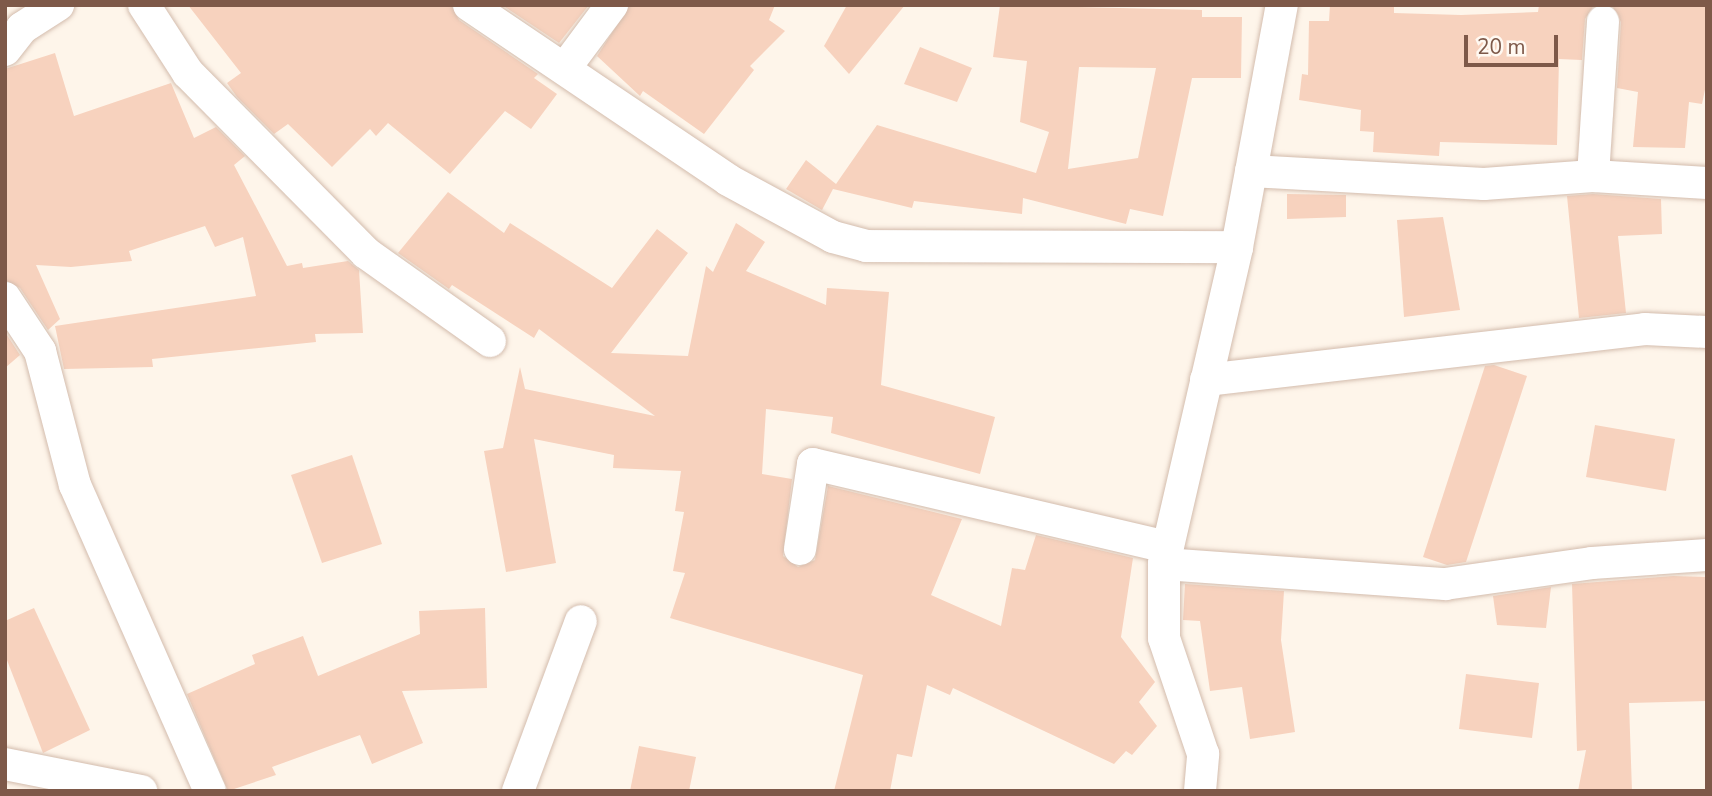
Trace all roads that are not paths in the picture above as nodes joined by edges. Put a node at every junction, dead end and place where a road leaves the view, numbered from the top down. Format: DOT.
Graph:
graph roads {
  1 [pos="58,5"];
  2 [pos="144,5"];
  3 [pos="469,5"];
  4 [pos="612,5"];
  5 [pos="1282,5"];
  6 [pos="1603,21"];
  7 [pos="5,50"];
  8 [pos="565,68"];
  9 [pos="1251,171"];
  10 [pos="1593,176"];
  11 [pos="1707,183"];
  12 [pos="1237,247"];
  13 [pos="5,298"];
  14 [pos="1707,332"];
  15 [pos="490,341"];
  16 [pos="1206,380"];
  17 [pos="800,549"];
  18 [pos="1707,555"];
  19 [pos="1166,556"];
  20 [pos="581,621"];
  21 [pos="5,764"];
  22 [pos="141,791"];
  23 [pos="210,791"];
  24 [pos="519,791"];
  25 [pos="1200,791"];
  1 -- 7 [label="street"];
  2 -- 15 [label="street"];
  3 -- 8 [label="street"];
  4 -- 8 [label="street"];
  5 -- 9 [label="street"];
  6 -- 10 [label="street"];
  8 -- 12 [label="street"];
  9 -- 10 [label="street"];
  9 -- 12 [label="street"];
  10 -- 11 [label="street"];
  12 -- 16 [label="street"];
  13 -- 23 [label="street"];
  14 -- 16 [label="street"];
  16 -- 19 [label="street"];
  17 -- 19 [label="street"];
  18 -- 19 [label="street"];
  19 -- 25 [label="street"];
  20 -- 24 [label="street"];
  21 -- 22 [label="street"];
}
